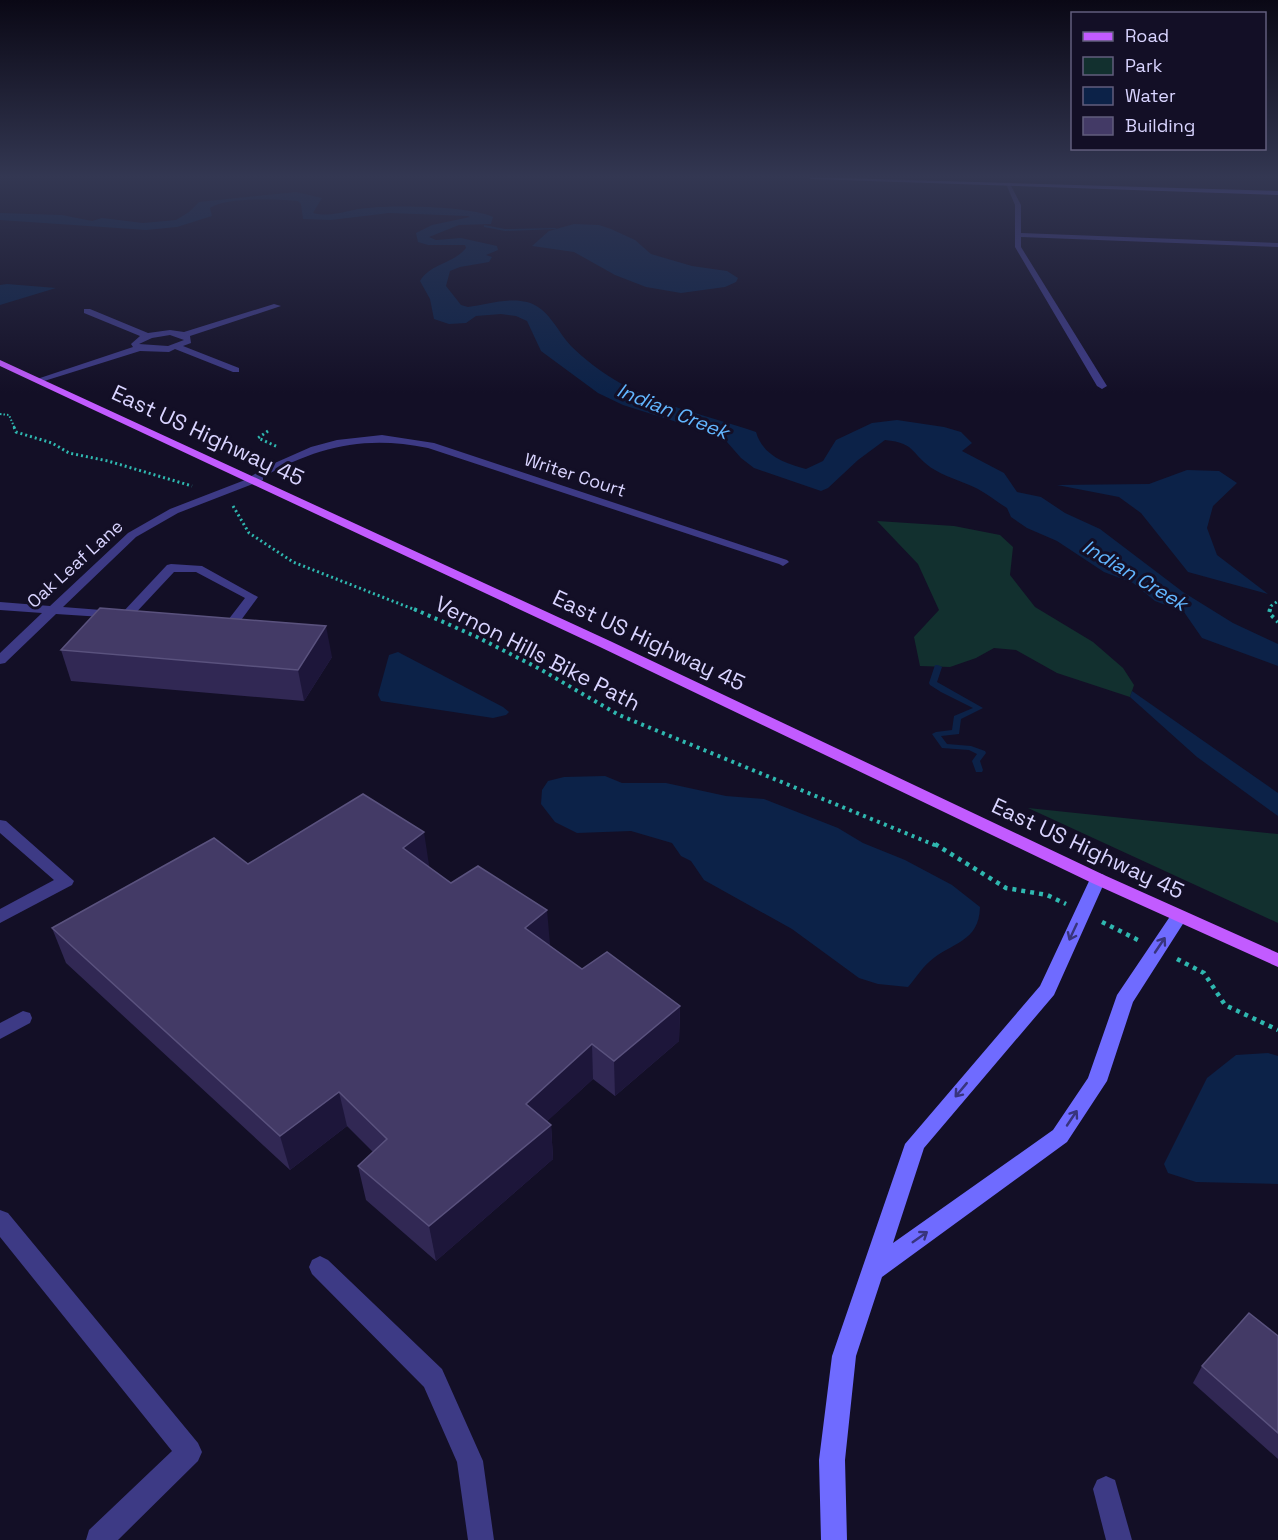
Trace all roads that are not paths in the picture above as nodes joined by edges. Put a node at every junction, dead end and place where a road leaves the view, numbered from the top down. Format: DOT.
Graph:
graph roads {
  1 [pos="1019,249"];
  2 [pos="277,306"];
  3 [pos="87,311"];
  4 [pos="184,335"];
  5 [pos="147,336"];
  6 [pos="177,347"];
  7 [pos="139,348"];
  8 [pos="0,363"];
  9 [pos="236,370"];
  10 [pos="38,380"];
  11 [pos="1102,386"];
  12 [pos="250,480"];
  13 [pos="783,562"];
  14 [pos="0,606"];
  15 [pos="51,610"];
  16 [pos="126,616"];
  17 [pos="142,617"];
  18 [pos="231,624"];
  19 [pos="0,660"];
  20 [pos="0,825"];
  21 [pos="1098,879"];
  22 [pos="1179,916"];
  23 [pos="0,917"];
  24 [pos="1278,960"];
  25 [pos="23,1017"];
  26 [pos="0,1032"];
  27 [pos="0,1220"];
  28 [pos="320,1267"];
  29 [pos="872,1271"];
  30 [pos="1106,1489"];
  31 [pos="99,1540"];
  32 [pos="481,1540"];
  33 [pos="834,1540"];
  34 [pos="1119,1540"];
  1 -- 11 [label="street"];
  2 -- 4 [label="street"];
  3 -- 5 [label="street"];
  4 -- 5 [label="street"];
  4 -- 6 [label="street"];
  5 -- 7 [label="street"];
  6 -- 7 [label="street"];
  6 -- 9 [label="street"];
  7 -- 10 [label="street"];
  8 -- 10 [label="main road, East US Highway 45"];
  10 -- 12 [label="main road, East US Highway 45"];
  12 -- 13 [label="street, Writer Court"];
  12 -- 15 [label="street, Oak Leaf Lane"];
  12 -- 21 [label="main road, East US Highway 45"];
  14 -- 15 [label="street"];
  15 -- 16 [label="street"];
  15 -- 19 [label="street, Oak Leaf Lane"];
  16 -- 17 [label="street"];
  16 -- 18 [label="street"];
  20 -- 23 [label="street"];
  21 -- 22 [label="main road, East US Highway 45"];
  21 -- 29 [label="street, one-way"];
  22 -- 24 [label="main road, East US Highway 45"];
  29 -- 22 [label="street, one-way"];
  25 -- 26 [label="street"];
  27 -- 31 [label="street"];
  28 -- 32 [label="street"];
  29 -- 33 [label="street"];
  30 -- 34 [label="street"];
}
